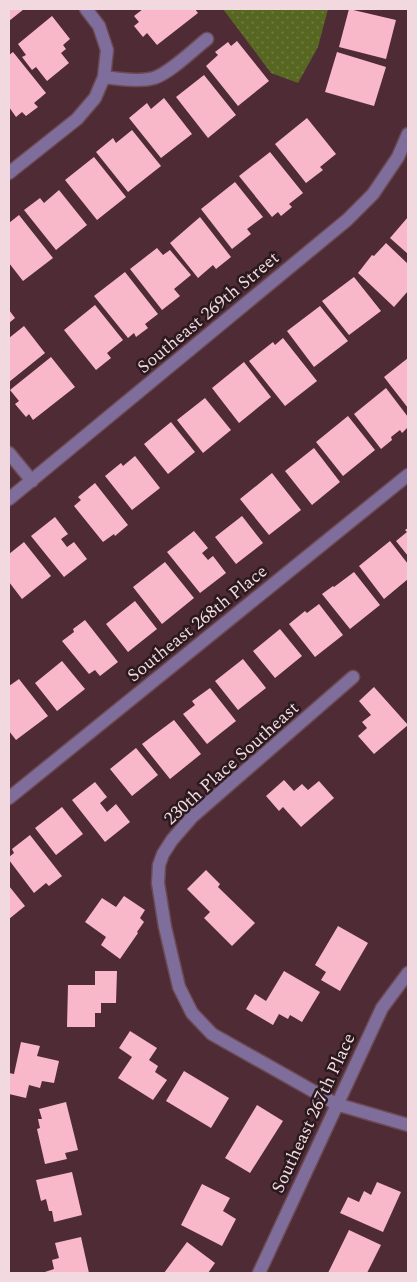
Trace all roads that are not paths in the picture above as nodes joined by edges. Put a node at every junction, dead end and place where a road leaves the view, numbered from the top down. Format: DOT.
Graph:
graph roads {
  1 [pos="86,9"];
  2 [pos="207,39"];
  3 [pos="104,77"];
  4 [pos="408,134"];
  5 [pos="9,173"];
  6 [pos="9,453"];
  7 [pos="408,475"];
  8 [pos="32,481"];
  9 [pos="9,499"];
  10 [pos="353,677"];
  11 [pos="9,798"];
  12 [pos="408,973"];
  13 [pos="336,1104"];
  14 [pos="408,1125"];
  15 [pos="259,1273"];
  1 -- 3 [label="street"];
  2 -- 3 [label="street"];
  3 -- 5 [label="street"];
  4 -- 8 [label="street, Southeast 269th Street"];
  6 -- 8 [label="street"];
  7 -- 11 [label="street, Southeast 268th Place"];
  8 -- 9 [label="street, Southeast 269th Street"];
  10 -- 13 [label="street, 230th Place Southeast"];
  12 -- 13 [label="street, Southeast 267th Place"];
  13 -- 14 [label="street, 230th Place Southeast"];
  13 -- 15 [label="street, Southeast 267th Place"];
}
